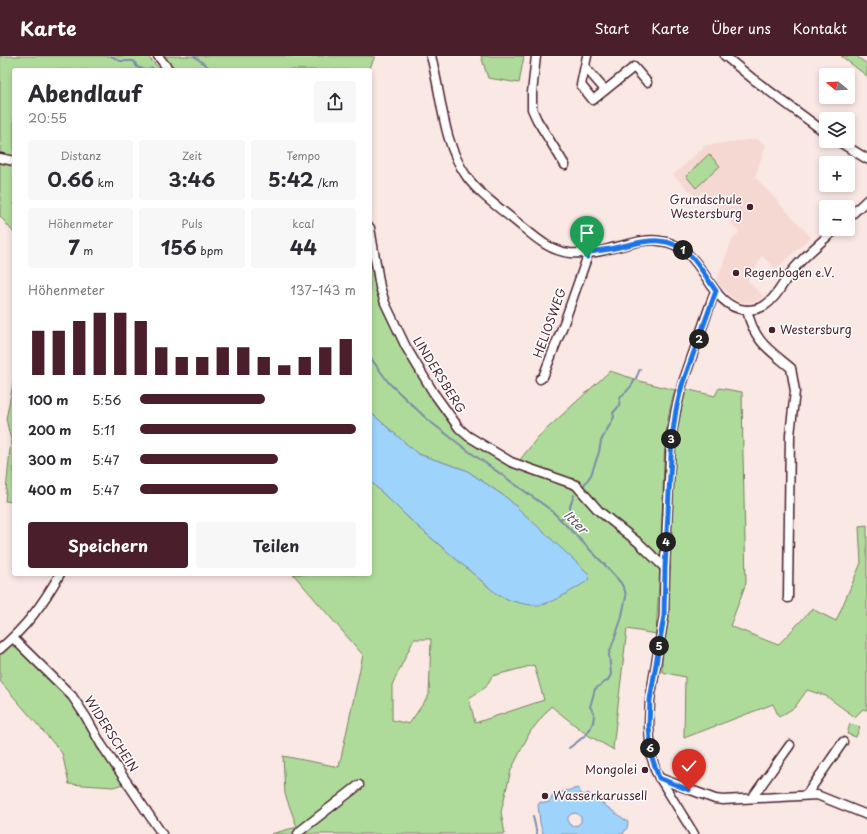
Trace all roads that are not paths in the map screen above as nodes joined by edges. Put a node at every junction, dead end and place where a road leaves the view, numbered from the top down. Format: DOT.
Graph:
graph roads {
  1 [pos="158,56"];
  2 [pos="431,56"];
  3 [pos="536,56"];
  4 [pos="587,56"];
  5 [pos="725,56"];
  6 [pos="585,67"];
  7 [pos="167,68"];
  8 [pos="647,82"];
  9 [pos="604,90"];
  10 [pos="819,128"];
  11 [pos="849,148"];
  12 [pos="0,158"];
  13 [pos="867,159"];
  14 [pos="12,161"];
  15 [pos="565,165"];
  16 [pos="867,200"];
  17 [pos="855,211"];
  18 [pos="829,236"];
  19 [pos="372,240"];
  20 [pos="589,252"];
  21 [pos="716,291"];
  22 [pos="747,310"];
  23 [pos="540,379"];
  24 [pos="665,568"];
  25 [pos="59,576"];
  26 [pos="788,598"];
  27 [pos="13,638"];
  28 [pos="0,649"];
  29 [pos="843,742"];
  30 [pos="790,745"];
  31 [pos="659,778"];
  32 [pos="359,785"];
  33 [pos="807,794"];
  34 [pos="752,798"];
  35 [pos="867,815"];
  36 [pos="162,834"];
  37 [pos="298,834"];
  38 [pos="694,834"];
  1 -- 7 [label="street"];
  2 -- 20 [label="street"];
  3 -- 15 [label="street"];
  4 -- 6 [label="street"];
  5 -- 10 [label="street"];
  6 -- 9 [label="street"];
  6 -- 9 [label="street"];
  8 -- 9 [label="street"];
  11 -- 13 [label="street"];
  12 -- 14 [label="street"];
  16 -- 17 [label="street"];
  18 -- 22 [label="street"];
  19 -- 24 [label="street, LINDERSBERG"];
  20 -- 21 [label="street"];
  20 -- 23 [label="street, HELIOSWEG"];
  21 -- 22 [label="street"];
  21 -- 24 [label="street"];
  22 -- 26 [label="street"];
  24 -- 31 [label="street"];
  25 -- 27 [label="street"];
  27 -- 28 [label="street"];
  27 -- 36 [label="street, WIDERSCHEIN"];
  29 -- 33 [label="street"];
  30 -- 34 [label="street"];
  31 -- 34 [label="street"];
  31 -- 38 [label="street"];
  32 -- 37 [label="street"];
  33 -- 34 [label="street"];
  33 -- 35 [label="street"];
}
